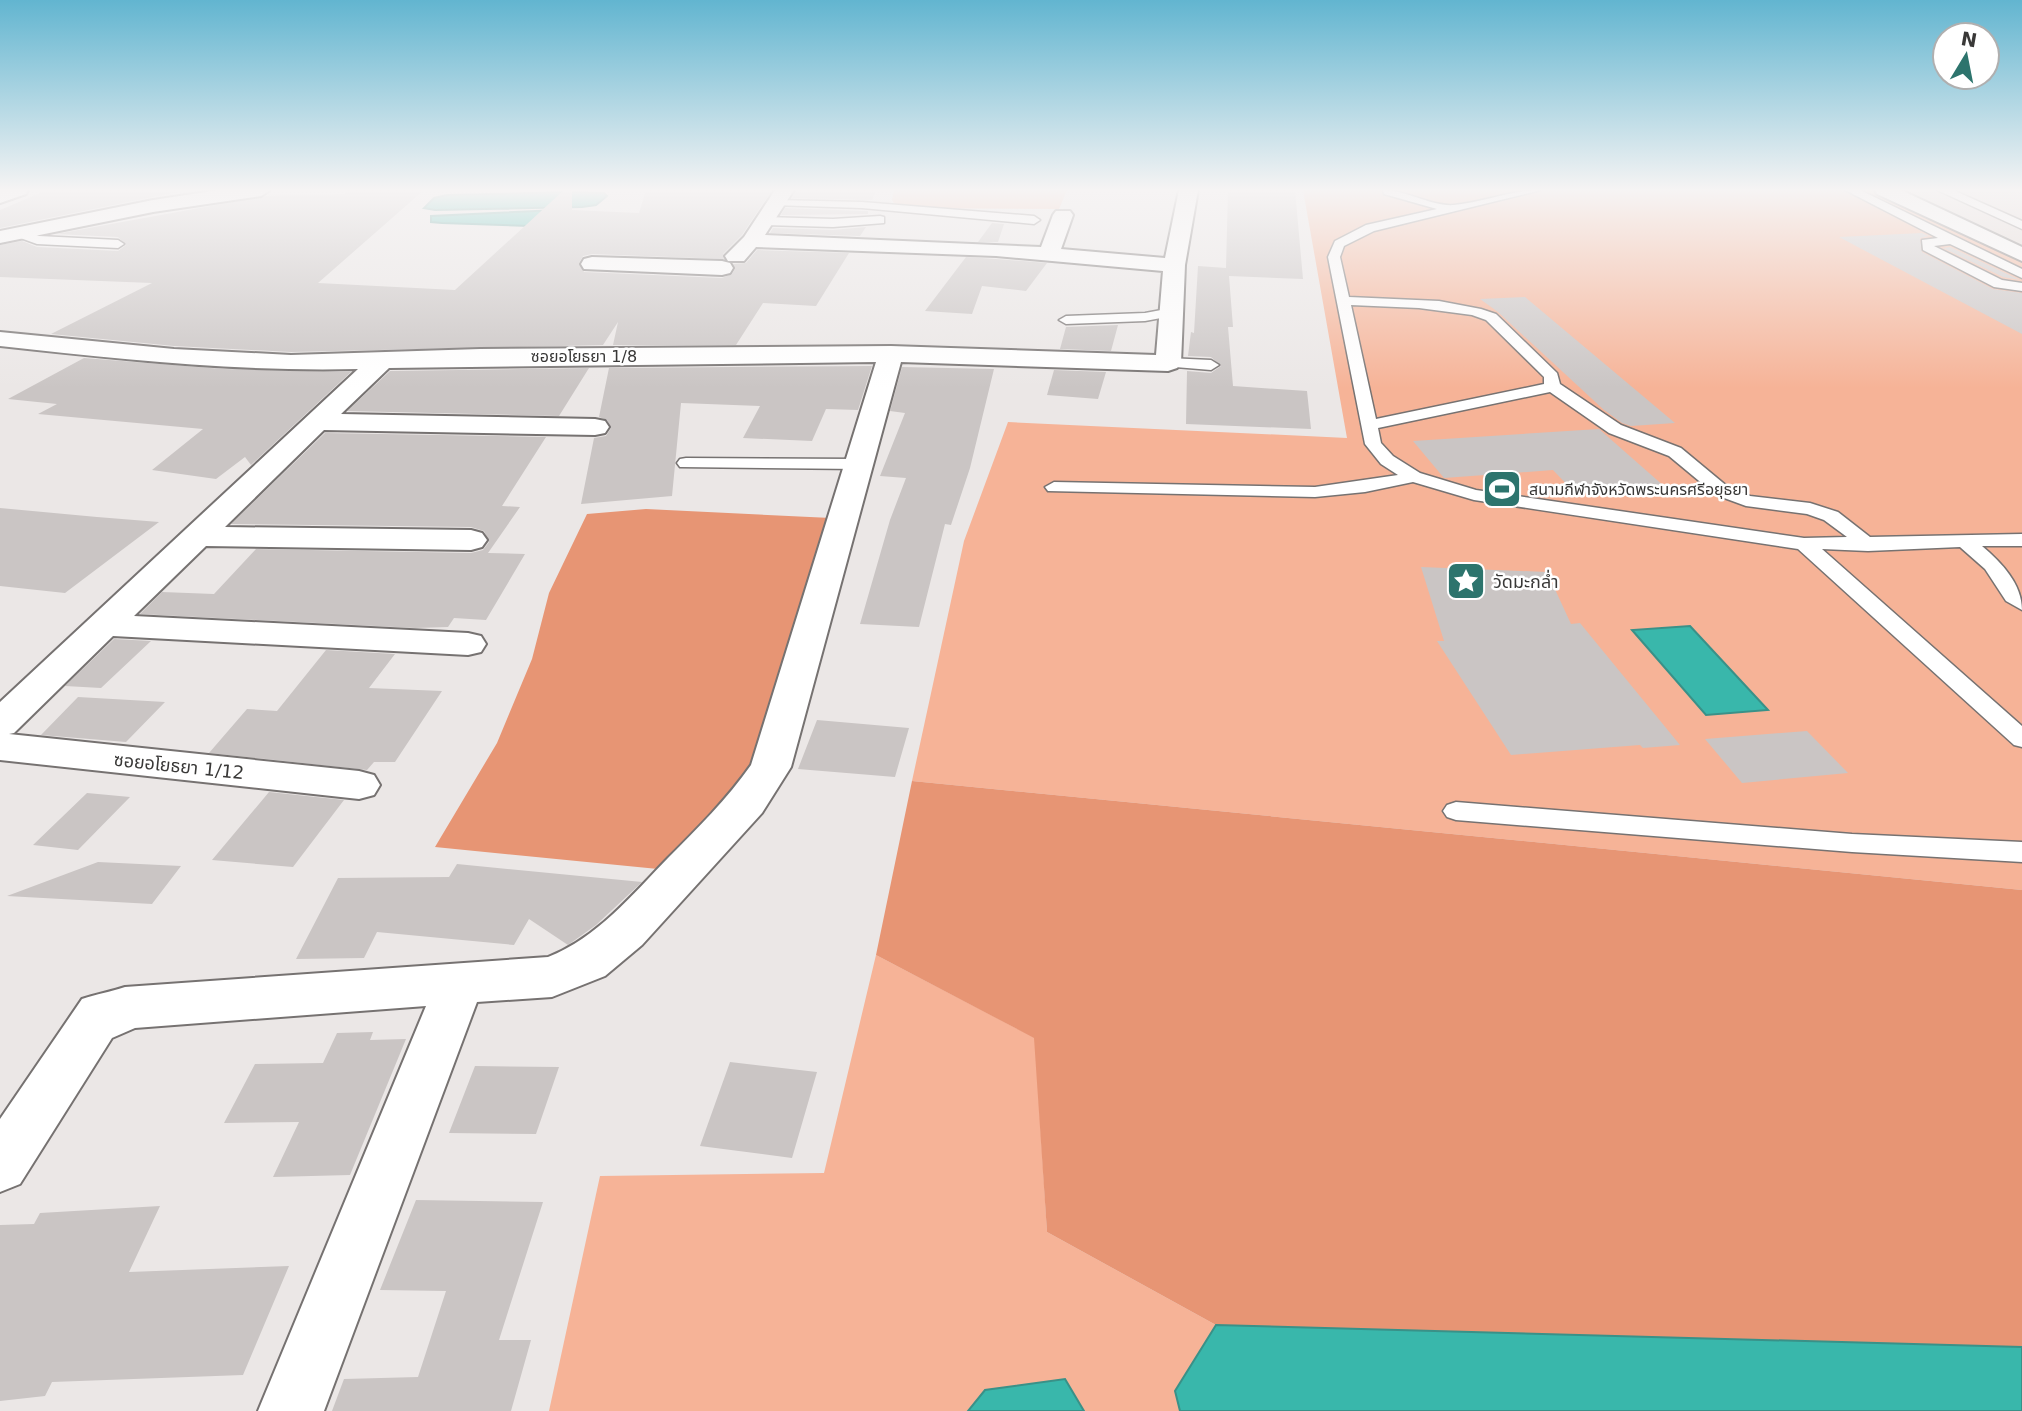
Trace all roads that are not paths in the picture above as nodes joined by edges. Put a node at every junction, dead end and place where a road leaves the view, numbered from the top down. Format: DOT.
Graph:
graph roads {
  1 [pos="735,256"];
  2 [pos="1070,256"];
  3 [pos="1176,256"];
  4 [pos="1334,256"];
  5 [pos="1944,256"];
  6 [pos="1983,256"];
  7 [pos="592,264"];
  8 [pos="1174,265"];
  9 [pos="722,268"];
  10 [pos="2022,275"];
  11 [pos="2022,287"];
  12 [pos="707,288"];
  13 [pos="1343,301"];
  14 [pos="1172,312"];
  15 [pos="1066,320"];
  16 [pos="0,340"];
  17 [pos="891,354"];
  18 [pos="383,359"];
  19 [pos="1168,363"];
  20 [pos="1211,365"];
  21 [pos="1552,386"];
  22 [pos="317,422"];
  23 [pos="1370,425"];
  24 [pos="595,427"];
  25 [pos="686,463"];
  26 [pos="859,464"];
  27 [pos="1414,477"];
  28 [pos="1054,487"];
  29 [pos="197,536"];
  30 [pos="471,540"];
  31 [pos="2022,540"];
  32 [pos="1967,543"];
  33 [pos="1804,544"];
  34 [pos="1868,545"];
  35 [pos="2019,599"];
  36 [pos="103,625"];
  37 [pos="468,644"];
  38 [pos="0,724"];
  39 [pos="2022,739"];
  40 [pos="0,747"];
  41 [pos="359,785"];
  42 [pos="1456,811"];
  43 [pos="2022,852"];
  44 [pos="460,983"];
  45 [pos="0,1166"];
  46 [pos="291,1411"];
  1 -- 9 [label="street"];
  2 -- 8 [label="street"];
  3 -- 8 [label="street"];
  4 -- 13 [label="lane"];
  5 -- 11 [label="lane"];
  6 -- 10 [label="lane"];
  7 -- 9 [label="street"];
  8 -- 14 [label="street"];
  9 -- 12 [label="street"];
  13 -- 21 [label="lane"];
  13 -- 23 [label="lane"];
  14 -- 15 [label="lane"];
  14 -- 19 [label="street"];
  16 -- 18 [label="street, ซอยอโยธยา 1/8"];
  17 -- 18 [label="street, ซอยอโยธยา 1/8"];
  17 -- 19 [label="street, ซอยอโยธยา 1/8"];
  17 -- 26 [label="street"];
  18 -- 22 [label="street"];
  19 -- 20 [label="lane"];
  21 -- 23 [label="lane"];
  21 -- 34 [label="lane"];
  22 -- 24 [label="street"];
  22 -- 29 [label="street"];
  23 -- 27 [label="lane"];
  25 -- 26 [label="lane"];
  26 -- 44 [label="street"];
  27 -- 28 [label="lane"];
  27 -- 33 [label="lane"];
  29 -- 30 [label="street"];
  29 -- 36 [label="street"];
  31 -- 32 [label="lane"];
  32 -- 34 [label="lane"];
  32 -- 35 [label="lane"];
  33 -- 34 [label="lane"];
  33 -- 39 [label="lane"];
  36 -- 37 [label="street"];
  36 -- 38 [label="street"];
  40 -- 41 [label="street, ซอยอโยธยา 1/12"];
  42 -- 43 [label="lane"];
  44 -- 45 [label="street"];
  44 -- 46 [label="street"];
}
